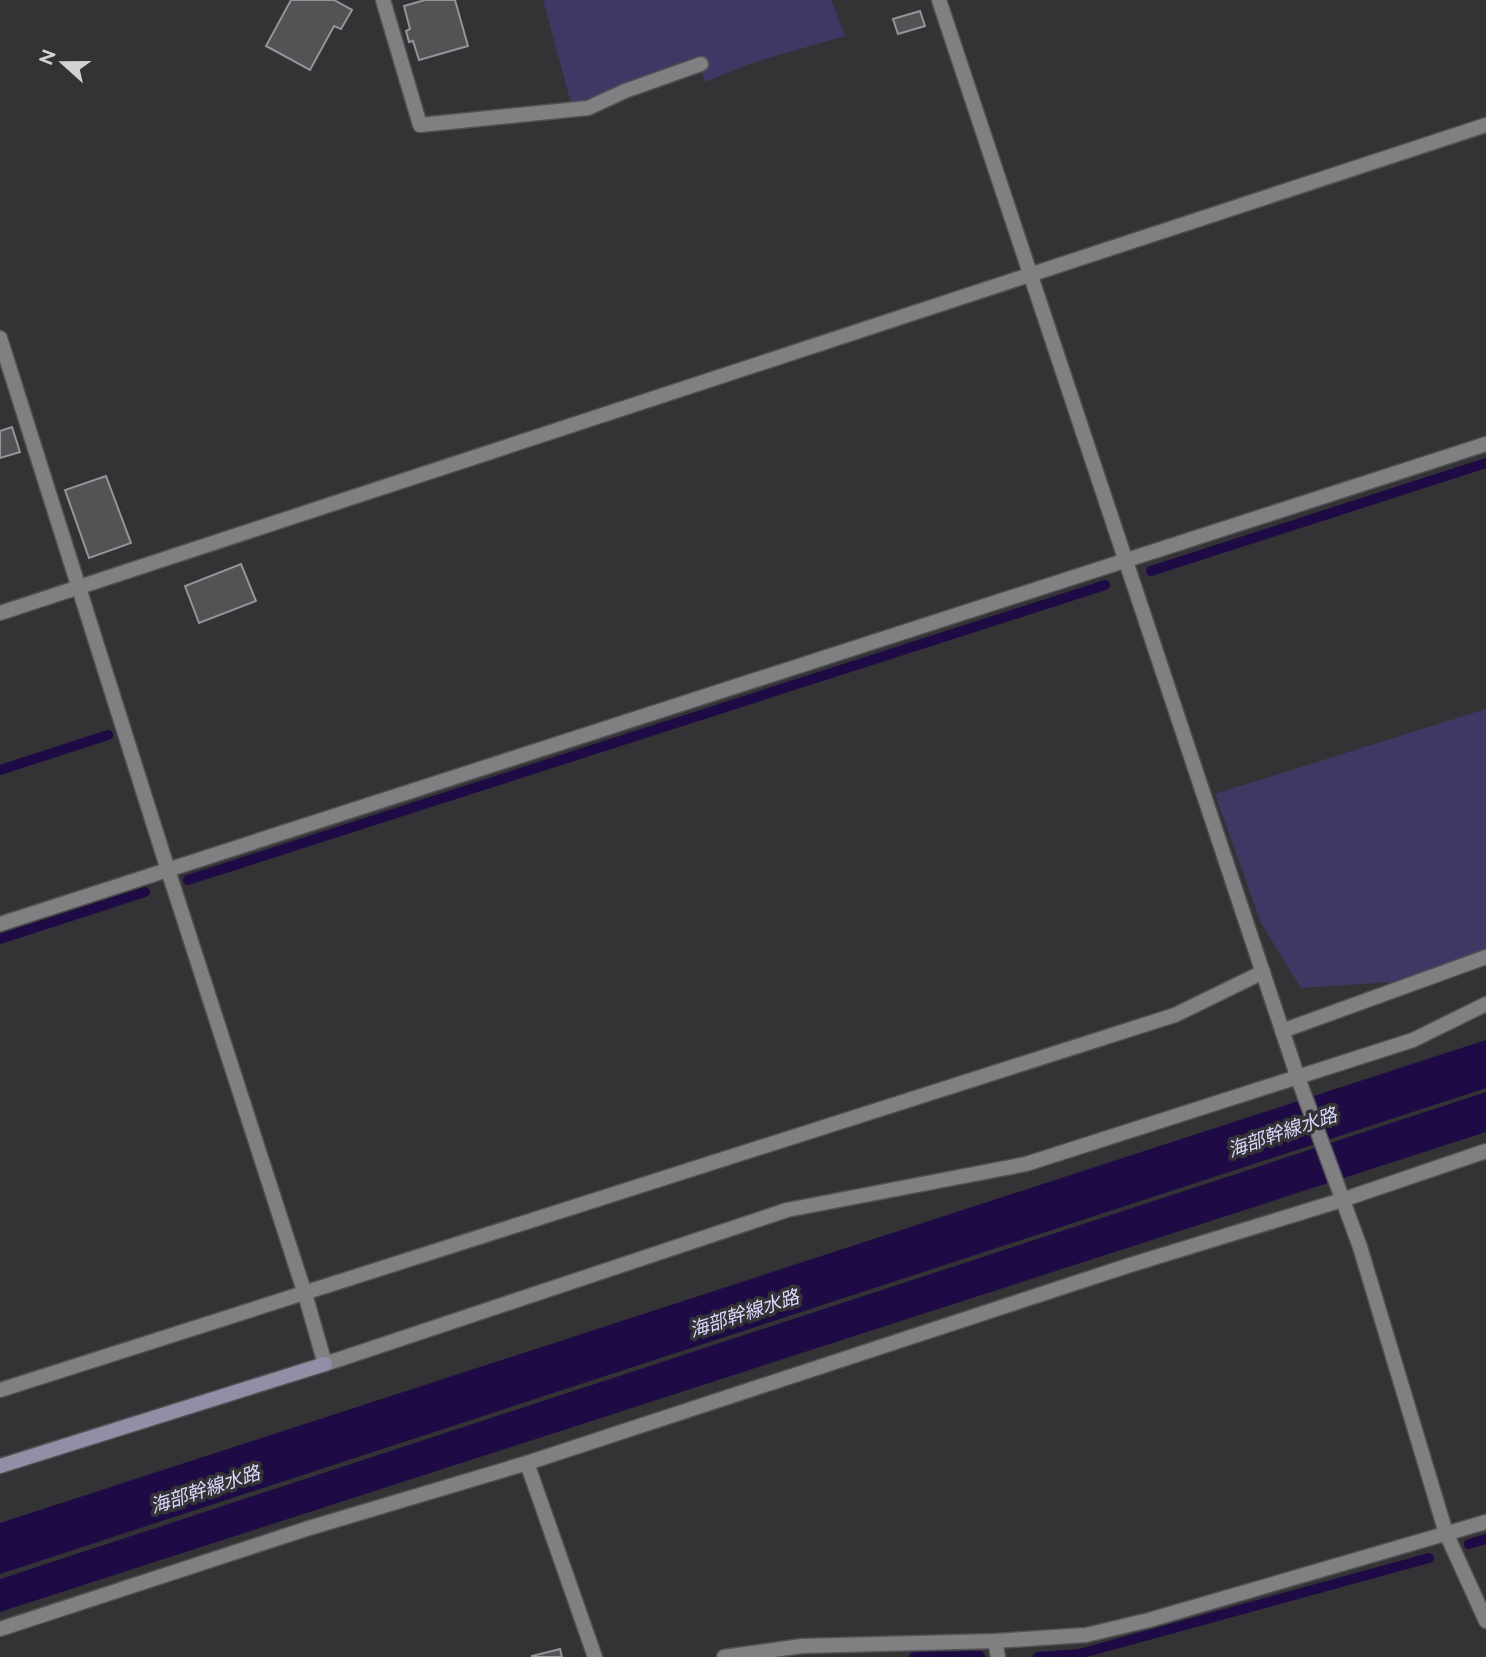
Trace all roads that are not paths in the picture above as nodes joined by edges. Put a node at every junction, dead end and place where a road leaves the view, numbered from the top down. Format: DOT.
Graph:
graph roads {
  1 [pos="383,0"];
  2 [pos="939,0"];
  3 [pos="701,64"];
  4 [pos="1486,125"];
  5 [pos="1031,275"];
  6 [pos="0,338"];
  7 [pos="1486,444"];
  8 [pos="1127,558"];
  9 [pos="78,587"];
  10 [pos="0,613"];
  11 [pos="168,870"];
  12 [pos="0,924"];
  13 [pos="1486,957"];
  14 [pos="1263,972"];
  15 [pos="1486,1004"];
  16 [pos="1282,1031"];
  17 [pos="1298,1078"];
  18 [pos="1486,1151"];
  19 [pos="1342,1200"];
  20 [pos="305,1294"];
  21 [pos="325,1364"];
  22 [pos="0,1390"];
  23 [pos="527,1463"];
  24 [pos="0,1466"];
  25 [pos="1486,1522"];
  26 [pos="1446,1533"];
  27 [pos="1486,1621"];
  28 [pos="0,1629"];
  29 [pos="995,1641"];
  30 [pos="595,1657"];
  31 [pos="724,1657"];
  32 [pos="998,1657"];
  1 -- 3 [label="street"];
  2 -- 5 [label="street"];
  4 -- 5 [label="street"];
  5 -- 8 [label="street"];
  5 -- 9 [label="street"];
  6 -- 9 [label="street"];
  7 -- 8 [label="street"];
  8 -- 11 [label="street"];
  8 -- 14 [label="street"];
  9 -- 10 [label="street"];
  9 -- 11 [label="street"];
  11 -- 12 [label="street"];
  11 -- 20 [label="street"];
  13 -- 16 [label="street"];
  14 -- 16 [label="street"];
  14 -- 20 [label="street"];
  15 -- 17 [label="street"];
  16 -- 17 [label="street"];
  17 -- 19 [label="street"];
  17 -- 21 [label="street"];
  18 -- 19 [label="street"];
  19 -- 23 [label="street"];
  19 -- 26 [label="street"];
  20 -- 21 [label="street"];
  20 -- 22 [label="street"];
  21 -- 24 [label="street"];
  23 -- 28 [label="street"];
  23 -- 30 [label="street"];
  25 -- 26 [label="street"];
  26 -- 27 [label="street"];
  26 -- 29 [label="street"];
  29 -- 31 [label="street"];
  29 -- 32 [label="street"];
}
